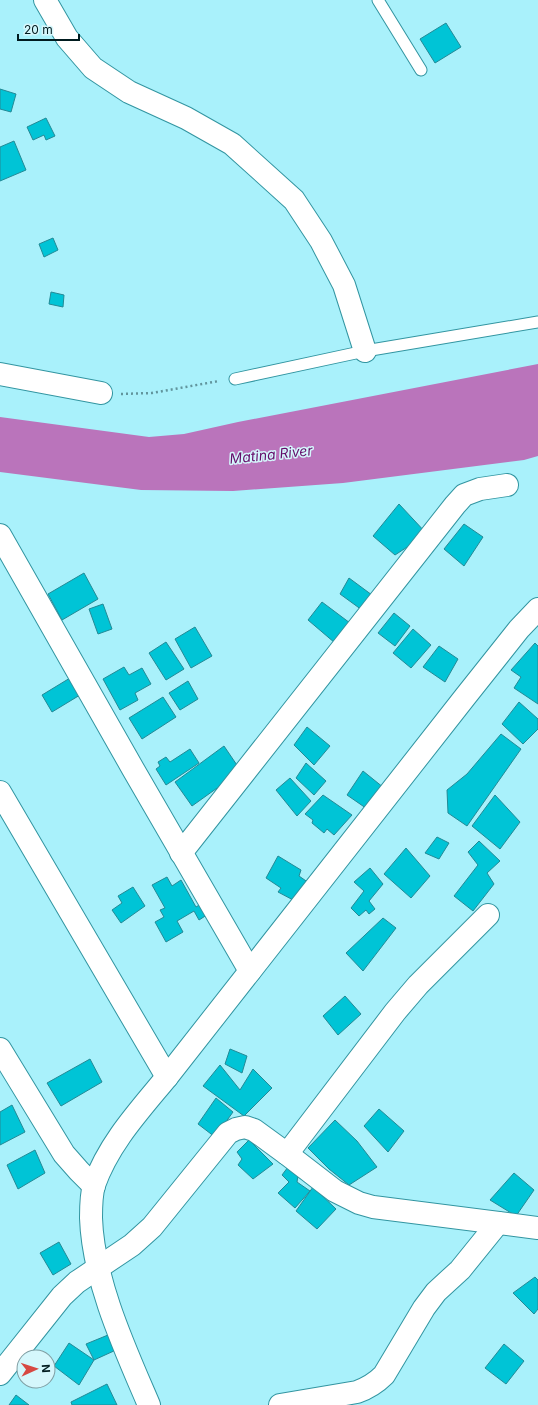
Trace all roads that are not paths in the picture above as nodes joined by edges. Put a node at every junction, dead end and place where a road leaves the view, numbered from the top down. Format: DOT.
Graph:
graph roads {
  1 [pos="46,0"];
  2 [pos="378,0"];
  3 [pos="421,70"];
  4 [pos="538,322"];
  5 [pos="365,351"];
  6 [pos="0,374"];
  7 [pos="235,379"];
  8 [pos="101,393"];
  9 [pos="507,485"];
  10 [pos="0,535"];
  11 [pos="538,608"];
  12 [pos="0,792"];
  13 [pos="181,853"];
  14 [pos="488,915"];
  15 [pos="250,971"];
  16 [pos="0,1049"];
  17 [pos="167,1077"];
  18 [pos="288,1154"];
  19 [pos="94,1186"];
  20 [pos="498,1223"];
  21 [pos="538,1228"];
  22 [pos="98,1267"];
  23 [pos="0,1374"];
  24 [pos="148,1404"];
  25 [pos="280,1405"];
  1 -- 5 [label="street"];
  2 -- 3 [label="lane"];
  4 -- 5 [label="lane"];
  5 -- 7 [label="lane"];
  6 -- 8 [label="street"];
  9 -- 13 [label="street"];
  10 -- 13 [label="street"];
  11 -- 15 [label="street"];
  12 -- 17 [label="street"];
  13 -- 15 [label="street"];
  14 -- 18 [label="street"];
  15 -- 17 [label="street"];
  16 -- 19 [label="street"];
  17 -- 19 [label="street"];
  18 -- 20 [label="street"];
  18 -- 22 [label="street"];
  19 -- 22 [label="street"];
  20 -- 21 [label="street"];
  20 -- 25 [label="street"];
  22 -- 23 [label="street"];
  22 -- 24 [label="street"];
}
